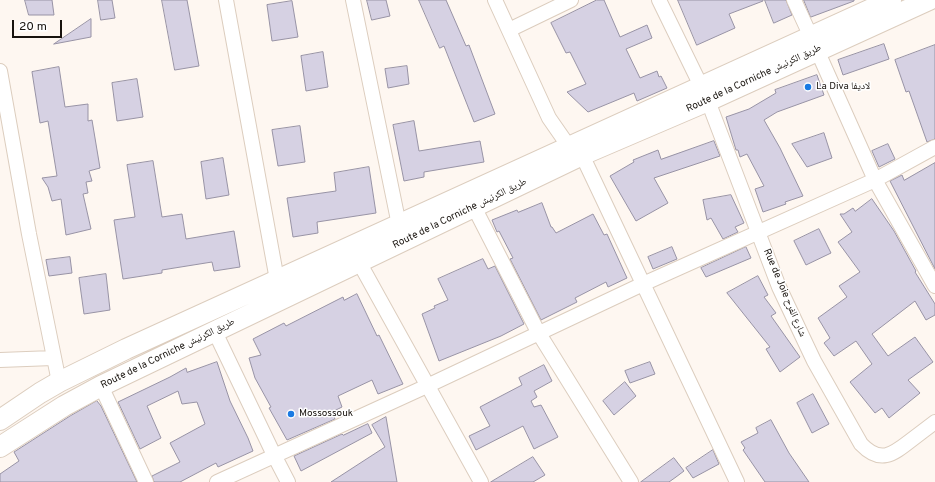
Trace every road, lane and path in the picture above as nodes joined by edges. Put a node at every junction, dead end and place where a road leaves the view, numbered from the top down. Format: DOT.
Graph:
graph roads {
  1 [pos="226,0"];
  2 [pos="353,0"];
  3 [pos="496,0"];
  4 [pos="571,0"];
  5 [pos="658,0"];
  6 [pos="794,0"];
  7 [pos="891,0"];
  8 [pos="929,0"];
  9 [pos="509,30"];
  10 [pos="814,44"];
  11 [pos="0,71"];
  12 [pos="704,93"];
  13 [pos="935,147"];
  14 [pos="577,151"];
  15 [pos="875,180"];
  16 [pos="474,207"];
  17 [pos="399,225"];
  18 [pos="758,232"];
  19 [pos="359,262"];
  20 [pos="276,280"];
  21 [pos="644,284"];
  22 [pos="935,286"];
  23 [pos="214,332"];
  24 [pos="538,332"];
  25 [pos="53,358"];
  26 [pos="0,360"];
  27 [pos="59,382"];
  28 [pos="101,386"];
  29 [pos="427,386"];
  30 [pos="0,420"];
  31 [pos="935,422"];
  32 [pos="0,447"];
  33 [pos="274,455"];
  34 [pos="146,482"];
  35 [pos="217,482"];
  36 [pos="288,482"];
  37 [pos="481,482"];
  38 [pos="631,482"];
  39 [pos="737,482"];
  1 -- 20 [label="street"];
  2 -- 17 [label="street"];
  3 -- 9 [label="street"];
  4 -- 9 [label="street"];
  5 -- 12 [label="street, Rue de Joie شارع الفرح"];
  6 -- 10 [label="street"];
  7 -- 10 [label="street, Route de la Corniche طريق الكرنيش"];
  8 -- 10 [label="street, Route de la Corniche طريق الكرنيش"];
  9 -- 14 [label="street"];
  10 -- 12 [label="street, Route de la Corniche طريق الكرنيش"];
  10 -- 15 [label="street"];
  11 -- 25 [label="street"];
  12 -- 14 [label="street, Route de la Corniche طريق الكرنيش"];
  12 -- 18 [label="street, Rue de Joie شارع الفرح"];
  13 -- 15 [label="street"];
  14 -- 16 [label="street, Route de la Corniche طريق الكرنيش"];
  14 -- 17 [label="street, Route de la Corniche طريق الكرنيش"];
  14 -- 21 [label="street"];
  15 -- 18 [label="street"];
  15 -- 22 [label="street"];
  16 -- 19 [label="street, Route de la Corniche طريق الكرنيش"];
  16 -- 24 [label="street"];
  17 -- 20 [label="street, Route de la Corniche طريق الكرنيش"];
  18 -- 21 [label="street"];
  18 -- 31 [label="street, Rue de Joie شارع الفرح"];
  19 -- 23 [label="street, Route de la Corniche طريق الكرنيش"];
  19 -- 29 [label="street"];
  20 -- 27 [label="street, Route de la Corniche طريق الكرنيش"];
  21 -- 24 [label="street"];
  21 -- 39 [label="street"];
  23 -- 28 [label="street, Route de la Corniche طريق الكرنيش"];
  23 -- 33 [label="street"];
  24 -- 29 [label="street"];
  24 -- 38 [label="street"];
  25 -- 26 [label="street"];
  25 -- 27 [label="street"];
  27 -- 30 [label="street, Route de la Corniche طريق الكرنيش"];
  28 -- 32 [label="street, Route de la Corniche طريق الكرنيش"];
  28 -- 34 [label="street"];
  29 -- 33 [label="street"];
  29 -- 37 [label="street"];
  33 -- 35 [label="street"];
  33 -- 36 [label="street"];
}
